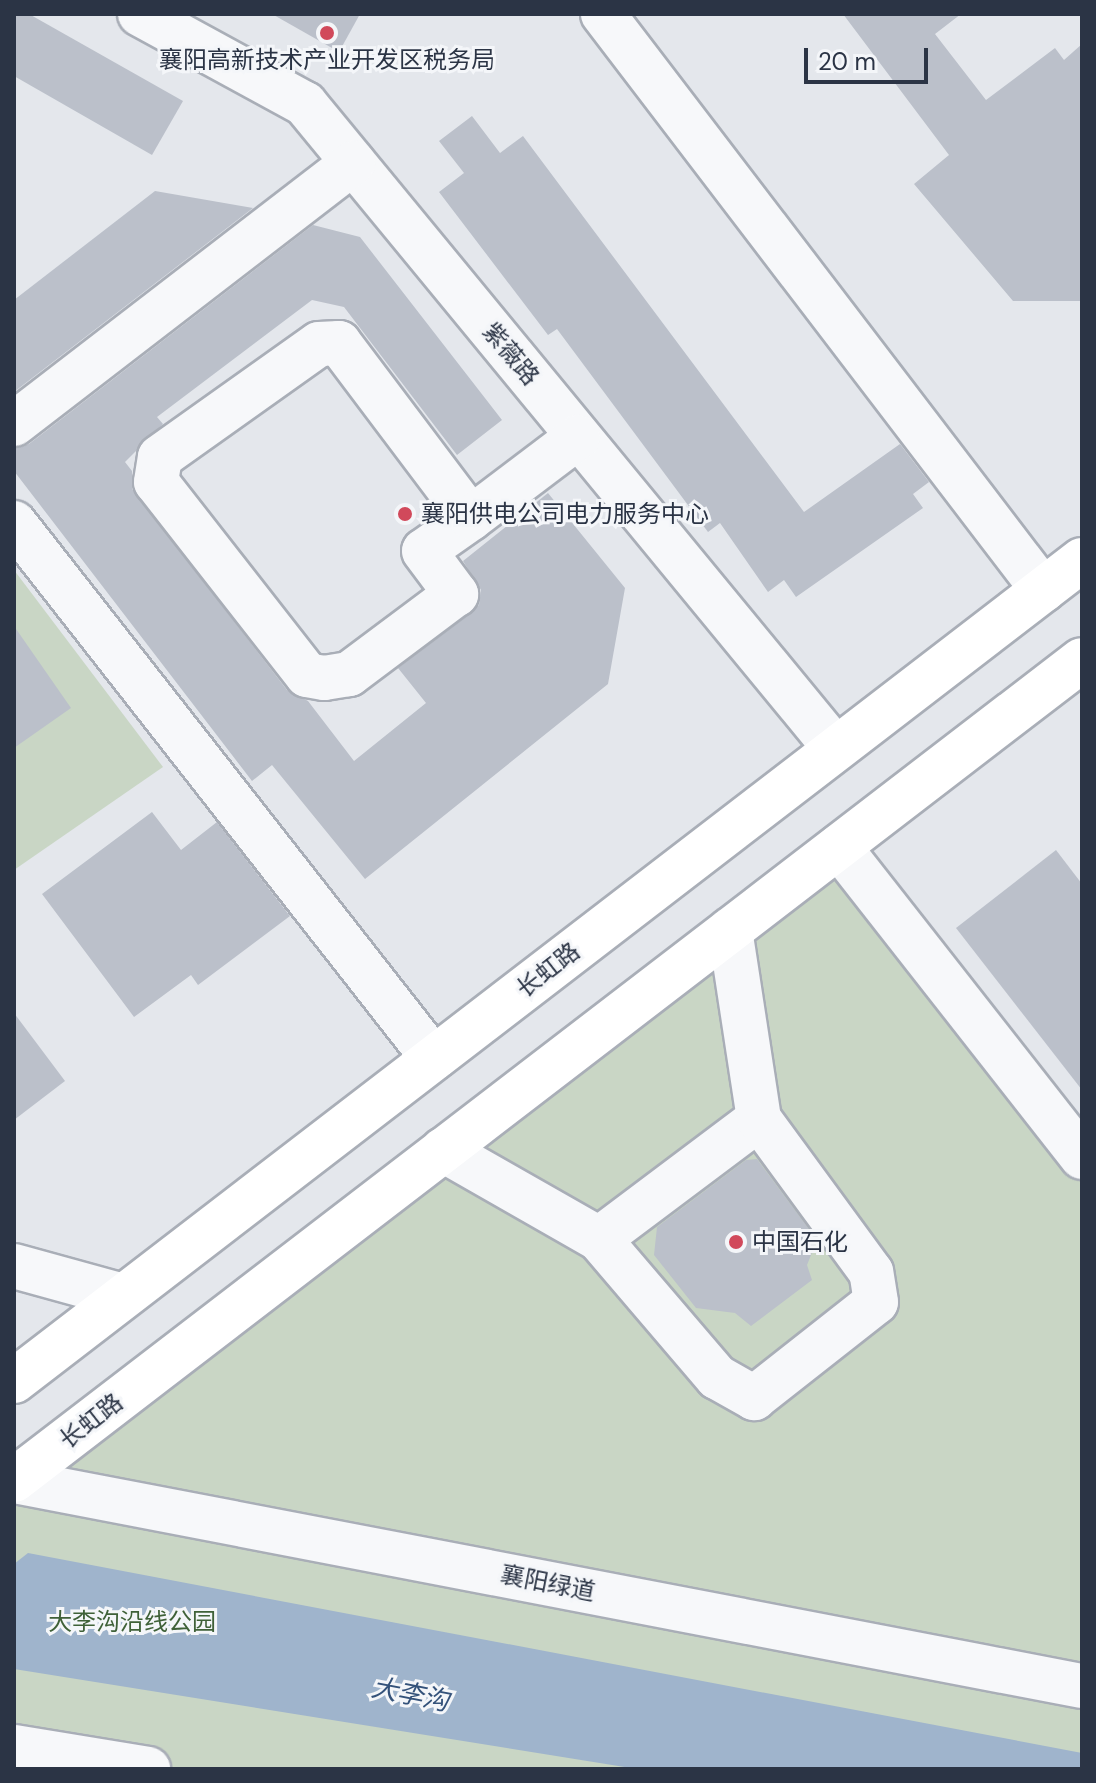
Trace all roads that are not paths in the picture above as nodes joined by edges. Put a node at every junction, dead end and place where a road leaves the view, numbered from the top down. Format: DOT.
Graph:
graph roads {
  1 [pos="140,14"];
  2 [pos="603,14"];
  3 [pos="353,163"];
  4 [pos="14,424"];
  5 [pos="578,437"];
  6 [pos="471,518"];
  7 [pos="14,523"];
  8 [pos="1082,560"];
  9 [pos="1043,590"];
  10 [pos="1082,660"];
  11 [pos="836,749"];
  12 [pos="839,847"];
  13 [pos="730,930"];
  14 [pos="433,1058"];
  15 [pos="759,1119"];
  16 [pos="443,1150"];
  17 [pos="1082,1157"];
  18 [pos="599,1239"];
  19 [pos="14,1266"];
  20 [pos="123,1296"];
  21 [pos="14,1381"];
  22 [pos="14,1480"];
  23 [pos="1082,1686"];
  24 [pos="14,1747"];
  25 [pos="148,1769"];
  1 -- 3 [label="street, 紫薇路"];
  2 -- 9 [label="street"];
  3 -- 4 [label="street"];
  3 -- 5 [label="street, 紫薇路"];
  5 -- 6 [label="street"];
  5 -- 11 [label="street, 紫薇路"];
  6 -- 6 [label="street"];
  7 -- 14 [label="street"];
  8 -- 9 [label="highway, 长虹路"];
  9 -- 11 [label="highway, 长虹路"];
  10 -- 12 [label="highway, 长虹路"];
  11 -- 14 [label="highway, 长虹路"];
  12 -- 13 [label="highway, 长虹路"];
  12 -- 17 [label="street"];
  13 -- 15 [label="street"];
  13 -- 16 [label="highway, 长虹路"];
  14 -- 20 [label="highway, 长虹路"];
  15 -- 18 [label="street"];
  15 -- 18 [label="street"];
  16 -- 18 [label="street"];
  16 -- 22 [label="highway, 长虹路"];
  19 -- 20 [label="street"];
  20 -- 21 [label="highway, 长虹路"];
  22 -- 23 [label="street, 襄阳绿道"];
  24 -- 25 [label="street"];
}
